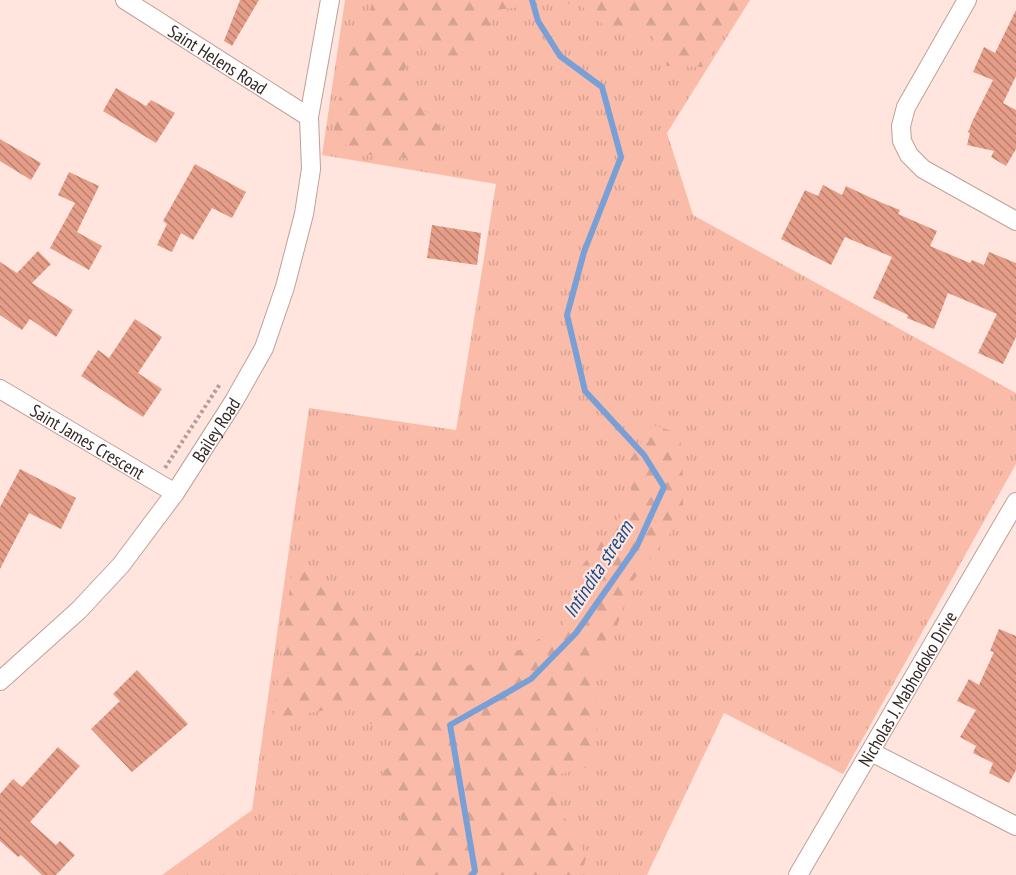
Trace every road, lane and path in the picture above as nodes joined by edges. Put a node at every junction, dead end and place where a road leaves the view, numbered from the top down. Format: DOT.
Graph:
graph roads {
  1 [pos="125,0"];
  2 [pos="330,0"];
  3 [pos="968,0"];
  4 [pos="309,117"];
  5 [pos="1016,221"];
  6 [pos="225,376"];
  7 [pos="0,389"];
  8 [pos="156,481"];
  9 [pos="175,493"];
  10 [pos="1016,502"];
  11 [pos="0,681"];
  12 [pos="871,752"];
  13 [pos="1016,825"];
  14 [pos="798,875"];
  1 -- 4 [label="street, Saint Helens Road"];
  2 -- 4 [label="street, Bailey Road"];
  3 -- 5 [label="street"];
  4 -- 9 [label="street, Bailey Road"];
  6 -- 8 [label="path"];
  7 -- 8 [label="street, Saint James Crescent"];
  8 -- 9 [label="street, Saint James Crescent"];
  9 -- 11 [label="street, Bailey Road"];
  10 -- 12 [label="street, Nicholas J. Mabhodoko Drive"];
  12 -- 13 [label="street"];
  12 -- 14 [label="street, Nicholas J. Mabhodoko Drive"];
}
